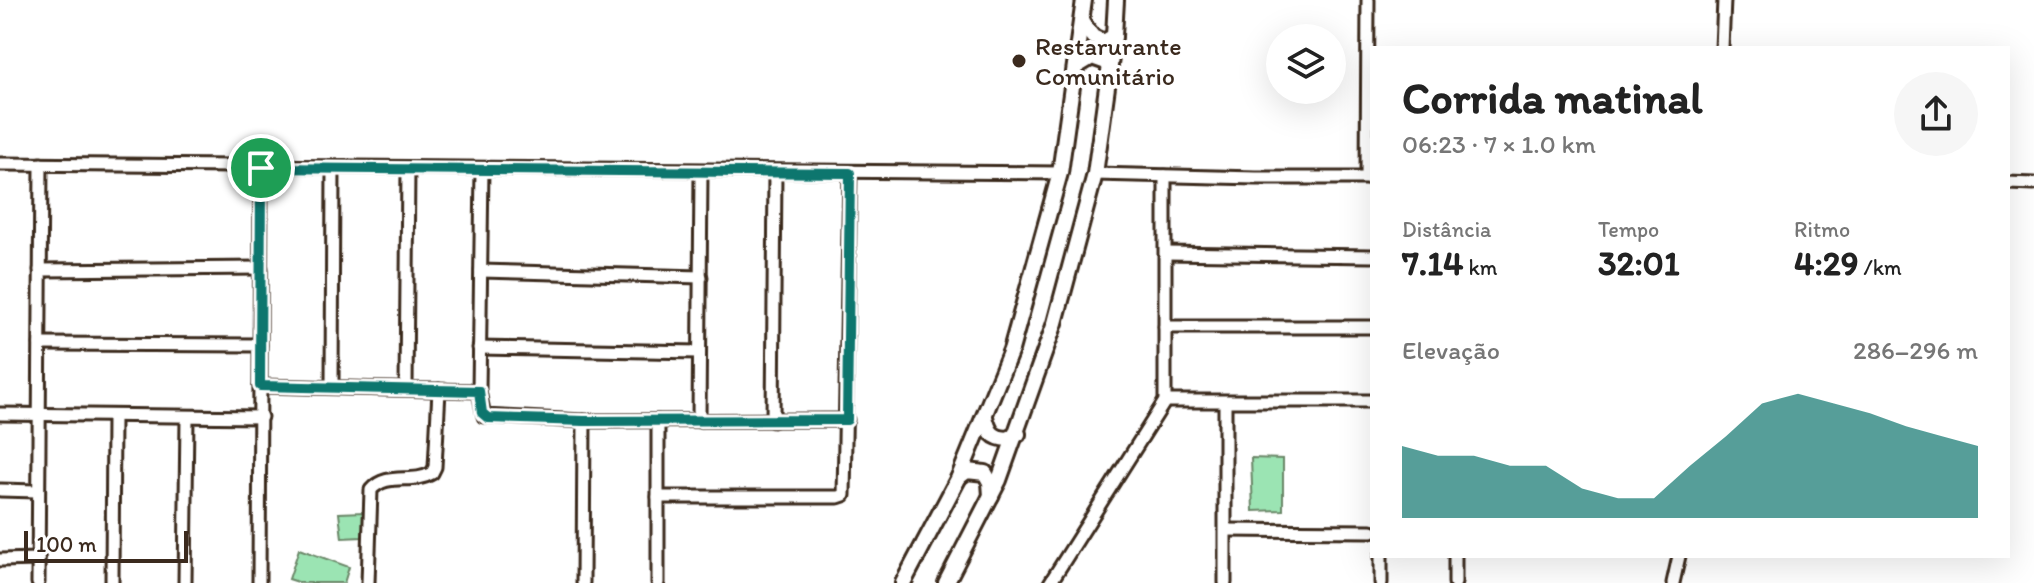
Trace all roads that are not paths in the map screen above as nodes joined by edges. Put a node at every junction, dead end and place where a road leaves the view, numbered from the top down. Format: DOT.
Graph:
graph roads {
  1 [pos="1084,0"];
  2 [pos="1116,0"];
  3 [pos="1368,0"];
  4 [pos="1724,0"];
  5 [pos="1082,23"];
  6 [pos="1114,36"];
  7 [pos="1722,46"];
  8 [pos="1077,66"];
  9 [pos="1110,67"];
  10 [pos="0,164"];
  11 [pos="41,164"];
  12 [pos="261,168"];
  13 [pos="333,168"];
  14 [pos="408,169"];
  15 [pos="482,169"];
  16 [pos="701,172"];
  17 [pos="775,172"];
  18 [pos="850,173"];
  19 [pos="1060,173"];
  20 [pos="1095,174"];
  21 [pos="1165,176"];
  22 [pos="1370,178"];
  23 [pos="2010,183"];
  24 [pos="2034,184"];
  25 [pos="1166,253"];
  26 [pos="1370,256"];
  27 [pos="261,268"];
  28 [pos="40,270"];
  29 [pos="481,271"];
  30 [pos="701,277"];
  31 [pos="1165,327"];
  32 [pos="1370,327"];
  33 [pos="40,344"];
  34 [pos="260,345"];
  35 [pos="479,348"];
  36 [pos="699,352"];
  37 [pos="260,386"];
  38 [pos="332,387"];
  39 [pos="406,388"];
  40 [pos="439,390"];
  41 [pos="479,391"];
  42 [pos="1165,401"];
  43 [pos="1370,401"];
  44 [pos="1225,402"];
  45 [pos="0,414"];
  46 [pos="38,414"];
  47 [pos="113,416"];
  48 [pos="261,417"];
  49 [pos="985,417"];
  50 [pos="187,418"];
  51 [pos="847,420"];
  52 [pos="584,421"];
  53 [pos="658,421"];
  54 [pos="699,421"];
  55 [pos="773,421"];
  56 [pos="1018,434"];
  57 [pos="959,477"];
  58 [pos="0,490"];
  59 [pos="37,491"];
  60 [pos="658,497"];
  61 [pos="991,497"];
  62 [pos="1226,530"];
  63 [pos="1370,531"];
  64 [pos="1381,558"];
  65 [pos="1455,558"];
  66 [pos="1679,558"];
  67 [pos="38,559"];
  68 [pos="0,560"];
  69 [pos="38,583"];
  70 [pos="112,583"];
  71 [pos="185,583"];
  72 [pos="259,583"];
  73 [pos="368,583"];
  74 [pos="583,583"];
  75 [pos="658,583"];
  76 [pos="903,583"];
  77 [pos="946,583"];
  78 [pos="1050,583"];
  79 [pos="1225,583"];
  80 [pos="1381,583"];
  81 [pos="1455,583"];
  82 [pos="1673,583"];
  1 -- 5 [label="main road"];
  2 -- 6 [label="main road"];
  3 -- 22 [label="street"];
  4 -- 7 [label="street"];
  5 -- 6 [label="main road"];
  5 -- 8 [label="main road"];
  6 -- 9 [label="main road"];
  8 -- 9 [label="main road"];
  8 -- 19 [label="main road"];
  9 -- 20 [label="main road"];
  10 -- 11 [label="street"];
  11 -- 12 [label="street"];
  11 -- 28 [label="street"];
  12 -- 13 [label="street"];
  12 -- 27 [label="street"];
  13 -- 14 [label="street"];
  13 -- 38 [label="street"];
  14 -- 15 [label="street"];
  14 -- 39 [label="street"];
  15 -- 16 [label="street"];
  15 -- 29 [label="street"];
  16 -- 17 [label="street"];
  16 -- 30 [label="street"];
  17 -- 18 [label="street"];
  17 -- 55 [label="street"];
  18 -- 19 [label="street"];
  18 -- 51 [label="street"];
  19 -- 49 [label="main road"];
  20 -- 21 [label="street"];
  20 -- 56 [label="main road"];
  21 -- 22 [label="street"];
  21 -- 25 [label="street"];
  23 -- 24 [label="street"];
  25 -- 26 [label="street"];
  25 -- 31 [label="street"];
  27 -- 28 [label="street"];
  27 -- 34 [label="street"];
  28 -- 33 [label="street"];
  29 -- 30 [label="street"];
  29 -- 35 [label="street"];
  30 -- 36 [label="street"];
  31 -- 32 [label="street"];
  31 -- 42 [label="street"];
  33 -- 34 [label="street"];
  33 -- 46 [label="street"];
  34 -- 37 [label="street"];
  35 -- 36 [label="street"];
  35 -- 41 [label="street"];
  36 -- 54 [label="street"];
  37 -- 38 [label="street"];
  37 -- 48 [label="street"];
  38 -- 39 [label="street"];
  39 -- 40 [label="street"];
  40 -- 41 [label="street"];
  40 -- 73 [label="street"];
  41 -- 52 [label="street"];
  42 -- 44 [label="street"];
  42 -- 78 [label="street"];
  43 -- 44 [label="street"];
  44 -- 62 [label="street"];
  45 -- 46 [label="street"];
  46 -- 47 [label="street"];
  46 -- 59 [label="street"];
  47 -- 50 [label="street"];
  47 -- 70 [label="street"];
  48 -- 50 [label="street"];
  48 -- 72 [label="street"];
  49 -- 56 [label="main road"];
  49 -- 57 [label="main road"];
  50 -- 71 [label="street"];
  51 -- 55 [label="street"];
  51 -- 60 [label="street"];
  52 -- 53 [label="street"];
  52 -- 74 [label="street"];
  53 -- 54 [label="street"];
  53 -- 60 [label="street"];
  54 -- 55 [label="street"];
  56 -- 61 [label="main road"];
  57 -- 61 [label="main road"];
  57 -- 76 [label="main road"];
  58 -- 59 [label="street"];
  59 -- 67 [label="street"];
  60 -- 75 [label="street"];
  61 -- 77 [label="main road"];
  62 -- 63 [label="street"];
  62 -- 79 [label="street"];
  64 -- 80 [label="street"];
  65 -- 81 [label="street"];
  66 -- 82 [label="street"];
  67 -- 68 [label="street"];
  67 -- 69 [label="street"];
}
